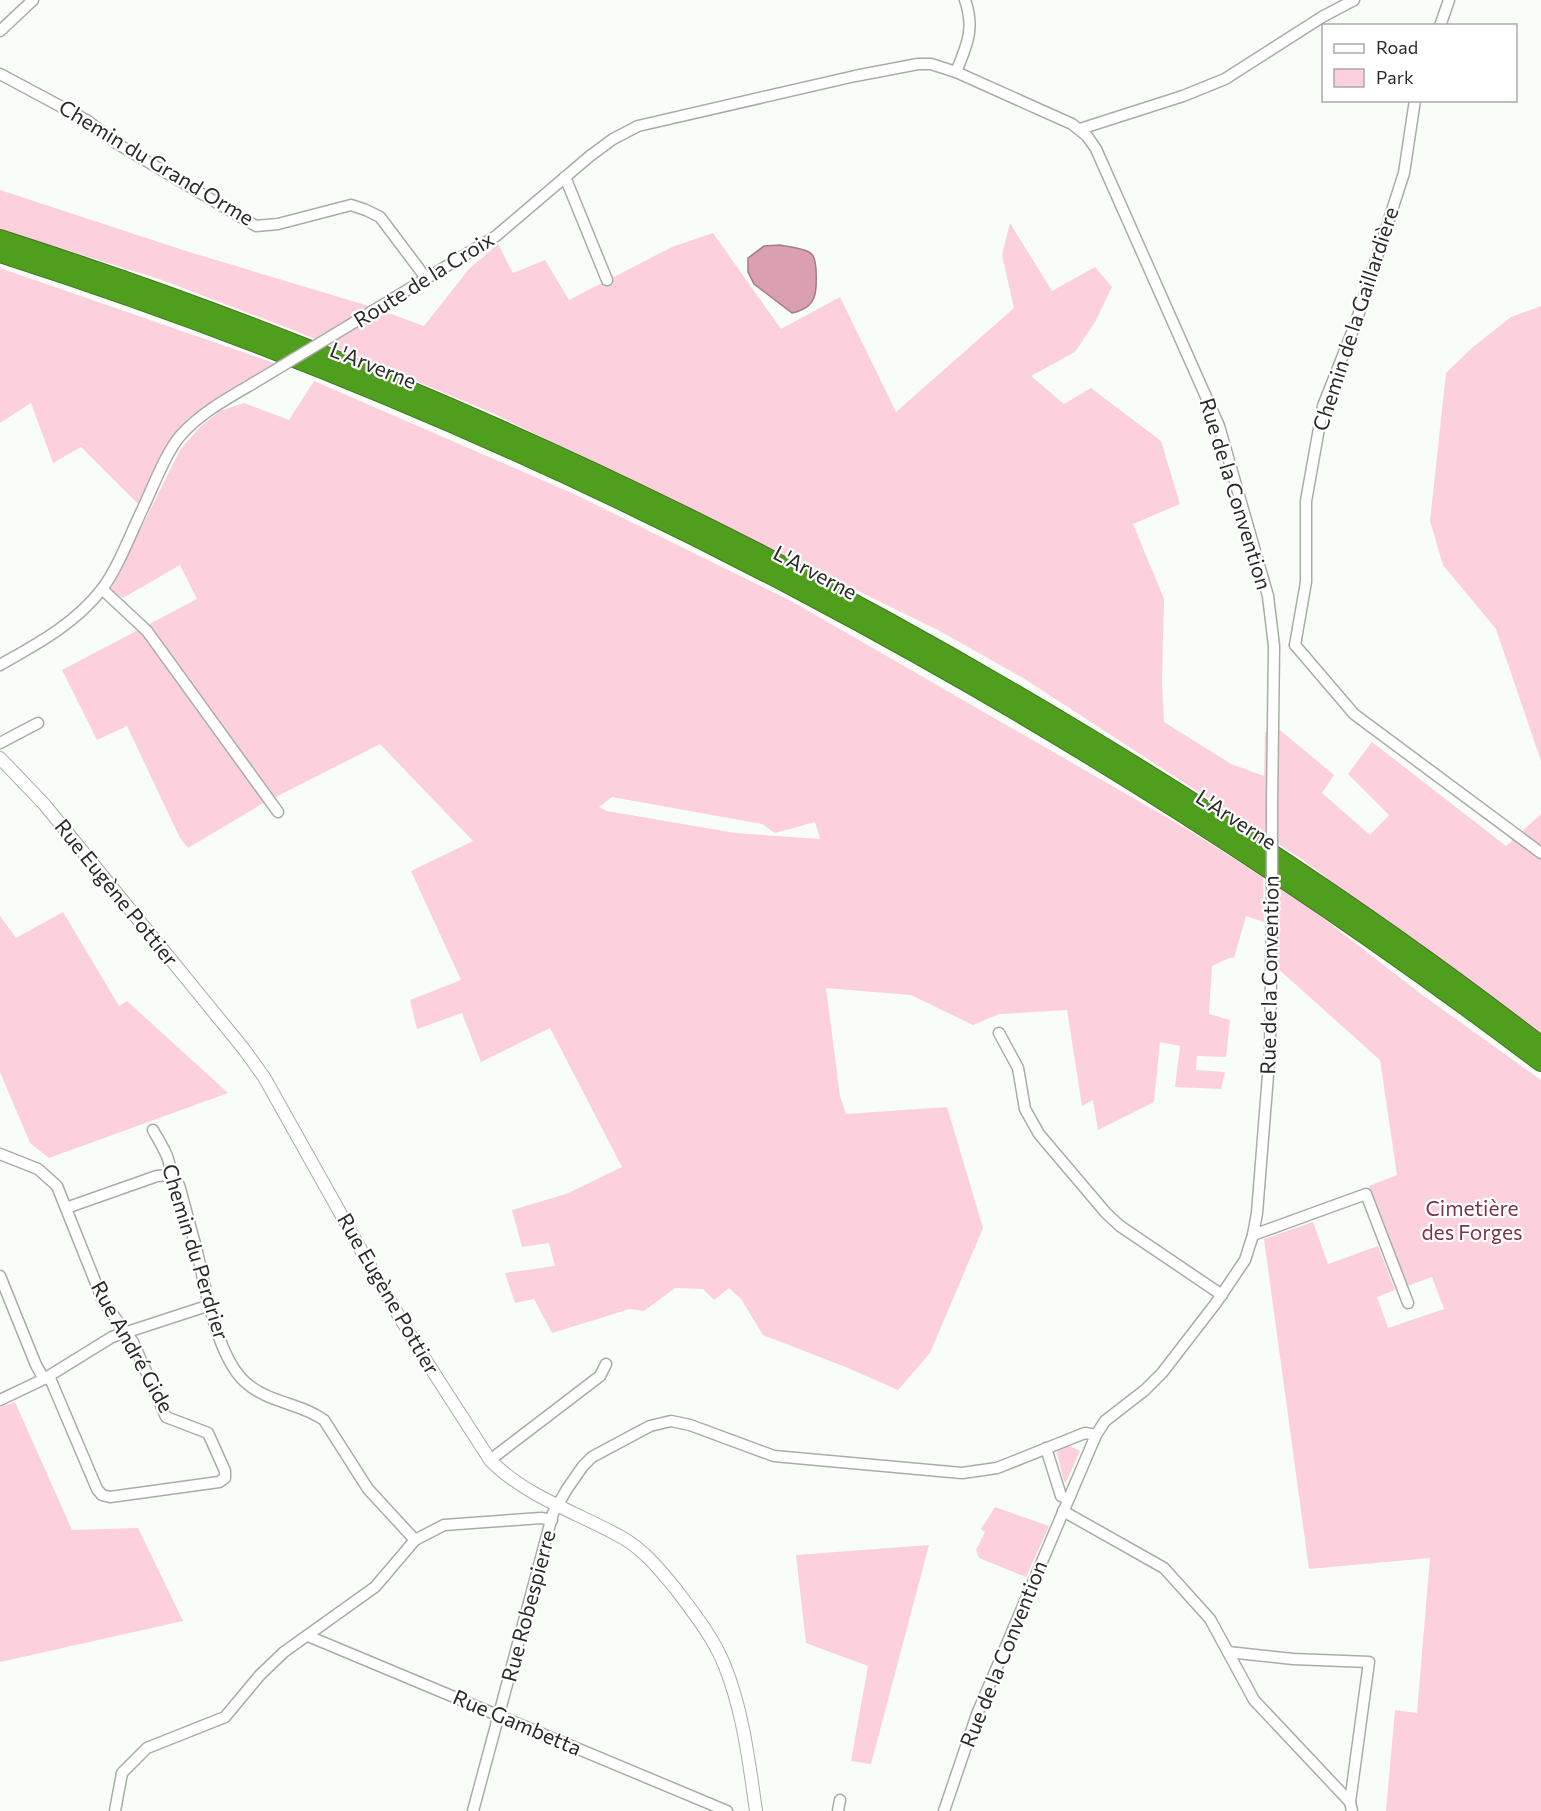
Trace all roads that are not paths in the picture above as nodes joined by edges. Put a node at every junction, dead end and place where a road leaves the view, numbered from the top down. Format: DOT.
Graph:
graph roads {
  1 [pos="33,0"];
  2 [pos="965,0"];
  3 [pos="1354,0"];
  4 [pos="1449,0"];
  5 [pos="1441,24"];
  6 [pos="0,32"];
  7 [pos="956,72"];
  8 [pos="0,74"];
  9 [pos="1415,102"];
  10 [pos="1080,129"];
  11 [pos="565,177"];
  12 [pos="0,239"];
  13 [pos="0,252"];
  14 [pos="426,278"];
  15 [pos="607,280"];
  16 [pos="102,589"];
  17 [pos="1295,645"];
  18 [pos="1274,646"];
  19 [pos="0,665"];
  20 [pos="38,723"];
  21 [pos="0,743"];
  22 [pos="0,758"];
  23 [pos="278,812"];
  24 [pos="1541,853"];
  25 [pos="999,1033"];
  26 [pos="1541,1046"];
  27 [pos="1541,1062"];
  28 [pos="153,1130"];
  29 [pos="0,1154"];
  30 [pos="170,1174"];
  31 [pos="66,1208"];
  32 [pos="1253,1235"];
  33 [pos="0,1276"];
  34 [pos="1222,1295"];
  35 [pos="1408,1303"];
  36 [pos="210,1305"];
  37 [pos="126,1332"];
  38 [pos="606,1364"];
  39 [pos="47,1378"];
  40 [pos="0,1400"];
  41 [pos="1096,1435"];
  42 [pos="1046,1448"];
  43 [pos="490,1460"];
  44 [pos="1068,1499"];
  45 [pos="557,1504"];
  46 [pos="1063,1511"];
  47 [pos="552,1520"];
  48 [pos="415,1540"];
  49 [pos="308,1636"];
  50 [pos="1228,1652"];
  51 [pos="500,1716"];
  52 [pos="1351,1806"];
  53 [pos="115,1811"];
  54 [pos="473,1811"];
  55 [pos="727,1811"];
  56 [pos="756,1811"];
  57 [pos="944,1811"];
  1 -- 6 [label="street"];
  2 -- 7 [label="street"];
  3 -- 10 [label="street"];
  4 -- 5 [label="street"];
  7 -- 10 [label="street, Rue de la Convention"];
  7 -- 11 [label="street, Route de la Croix"];
  8 -- 14 [label="street, Chemin du Grand Orme"];
  9 -- 17 [label="street, Chemin de la Gaillardière"];
  10 -- 18 [label="street, Rue de la Convention"];
  11 -- 14 [label="street, Route de la Croix"];
  11 -- 15 [label="street"];
  12 -- 26 [label="highway, L'Arverne"];
  13 -- 27 [label="highway, L'Arverne"];
  14 -- 16 [label="street, Route de la Croix, bridge"];
  16 -- 19 [label="street, Route de la Croix"];
  16 -- 23 [label="street"];
  17 -- 18 [label="street"];
  17 -- 24 [label="street"];
  18 -- 32 [label="street, Rue de la Convention, bridge"];
  20 -- 21 [label="street"];
  22 -- 43 [label="street, Rue Eugène Pottier"];
  25 -- 34 [label="street"];
  28 -- 30 [label="street, Chemin du Perdrier"];
  29 -- 31 [label="street, Rue André Gide"];
  30 -- 31 [label="street"];
  30 -- 36 [label="street, Chemin du Perdrier"];
  31 -- 37 [label="street, Rue André Gide"];
  32 -- 34 [label="street, Rue de la Convention"];
  32 -- 35 [label="street"];
  33 -- 39 [label="street"];
  34 -- 41 [label="street, Rue de la Convention"];
  36 -- 37 [label="street"];
  36 -- 48 [label="street, Chemin du Perdrier"];
  37 -- 39 [label="street"];
  37 -- 39 [label="street, Rue André Gide"];
  38 -- 43 [label="street"];
  39 -- 40 [label="street"];
  41 -- 42 [label="street, Rue Robespierre"];
  41 -- 44 [label="street, Rue de la Convention"];
  42 -- 44 [label="street"];
  42 -- 45 [label="street, Rue Robespierre"];
  43 -- 45 [label="street, Rue Eugène Pottier"];
  44 -- 46 [label="street, Rue de la Convention"];
  45 -- 47 [label="street, Rue Robespierre"];
  45 -- 56 [label="street, Rue Eugène Pottier"];
  46 -- 50 [label="street"];
  46 -- 57 [label="street, Rue de la Convention"];
  47 -- 48 [label="street"];
  47 -- 51 [label="street, Rue Robespierre"];
  48 -- 49 [label="street"];
  49 -- 51 [label="street, Rue Gambetta"];
  49 -- 53 [label="street"];
  50 -- 52 [label="street"];
  50 -- 52 [label="street"];
  51 -- 54 [label="street, Rue Robespierre"];
  51 -- 55 [label="street, Rue Gambetta"];
}
